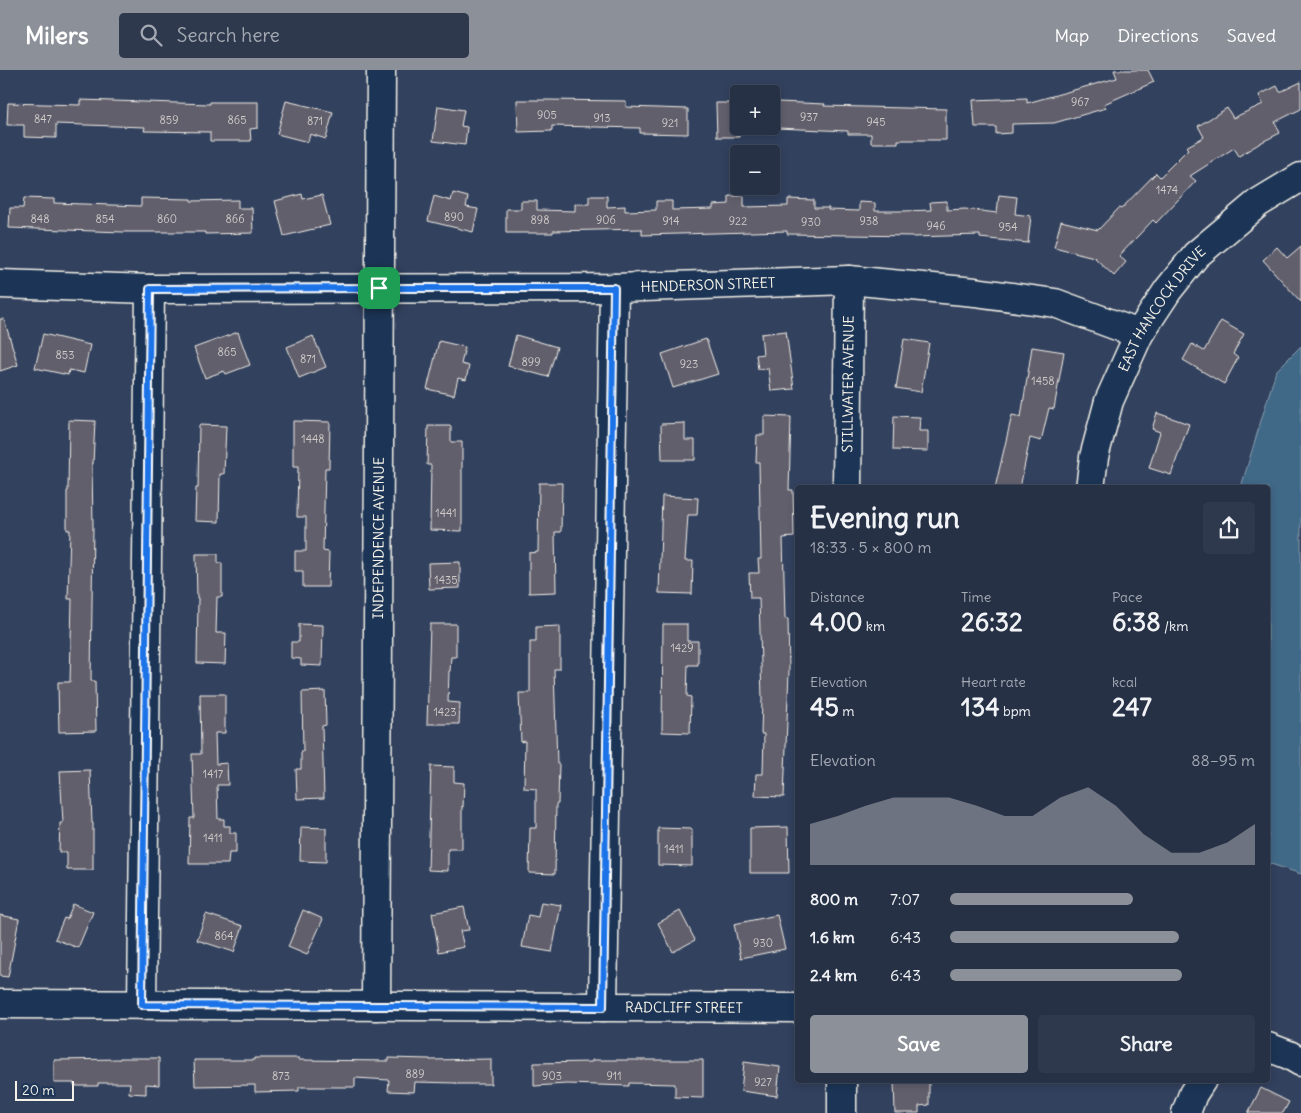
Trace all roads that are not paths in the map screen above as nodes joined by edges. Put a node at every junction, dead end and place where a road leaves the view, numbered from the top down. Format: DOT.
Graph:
graph roads {
  1 [pos="382,70"];
  2 [pos="1301,177"];
  3 [pos="849,280"];
  4 [pos="0,284"];
  5 [pos="379,288"];
  6 [pos="614,288"];
  7 [pos="150,289"];
  8 [pos="1139,334"];
  9 [pos="847,485"];
  10 [pos="1090,485"];
  11 [pos="0,1004"];
  12 [pos="142,1005"];
  13 [pos="376,1006"];
  14 [pos="603,1007"];
  15 [pos="795,1008"];
  16 [pos="1270,1048"];
  17 [pos="1301,1062"];
  18 [pos="842,1083"];
  19 [pos="1200,1083"];
  20 [pos="842,1113"];
  21 [pos="1186,1113"];
  1 -- 5 [label="street, INDEPENDENCE AVENUE"];
  2 -- 8 [label="street, EAST HANCOCK DRIVE"];
  3 -- 6 [label="street, HENDERSON STREET"];
  3 -- 8 [label="street, HENDERSON STREET"];
  3 -- 9 [label="street, STILLWATER AVENUE"];
  4 -- 7 [label="street, HENDERSON STREET"];
  5 -- 6 [label="street, HENDERSON STREET"];
  5 -- 7 [label="street, HENDERSON STREET"];
  5 -- 13 [label="street, INDEPENDENCE AVENUE"];
  6 -- 14 [label="street"];
  7 -- 12 [label="street"];
  8 -- 10 [label="street, EAST HANCOCK DRIVE"];
  11 -- 12 [label="street, RADCLIFF STREET"];
  12 -- 13 [label="street, RADCLIFF STREET"];
  13 -- 14 [label="street, RADCLIFF STREET"];
  14 -- 15 [label="street, RADCLIFF STREET"];
  16 -- 17 [label="street"];
  18 -- 20 [label="street"];
  19 -- 21 [label="street"];
}
